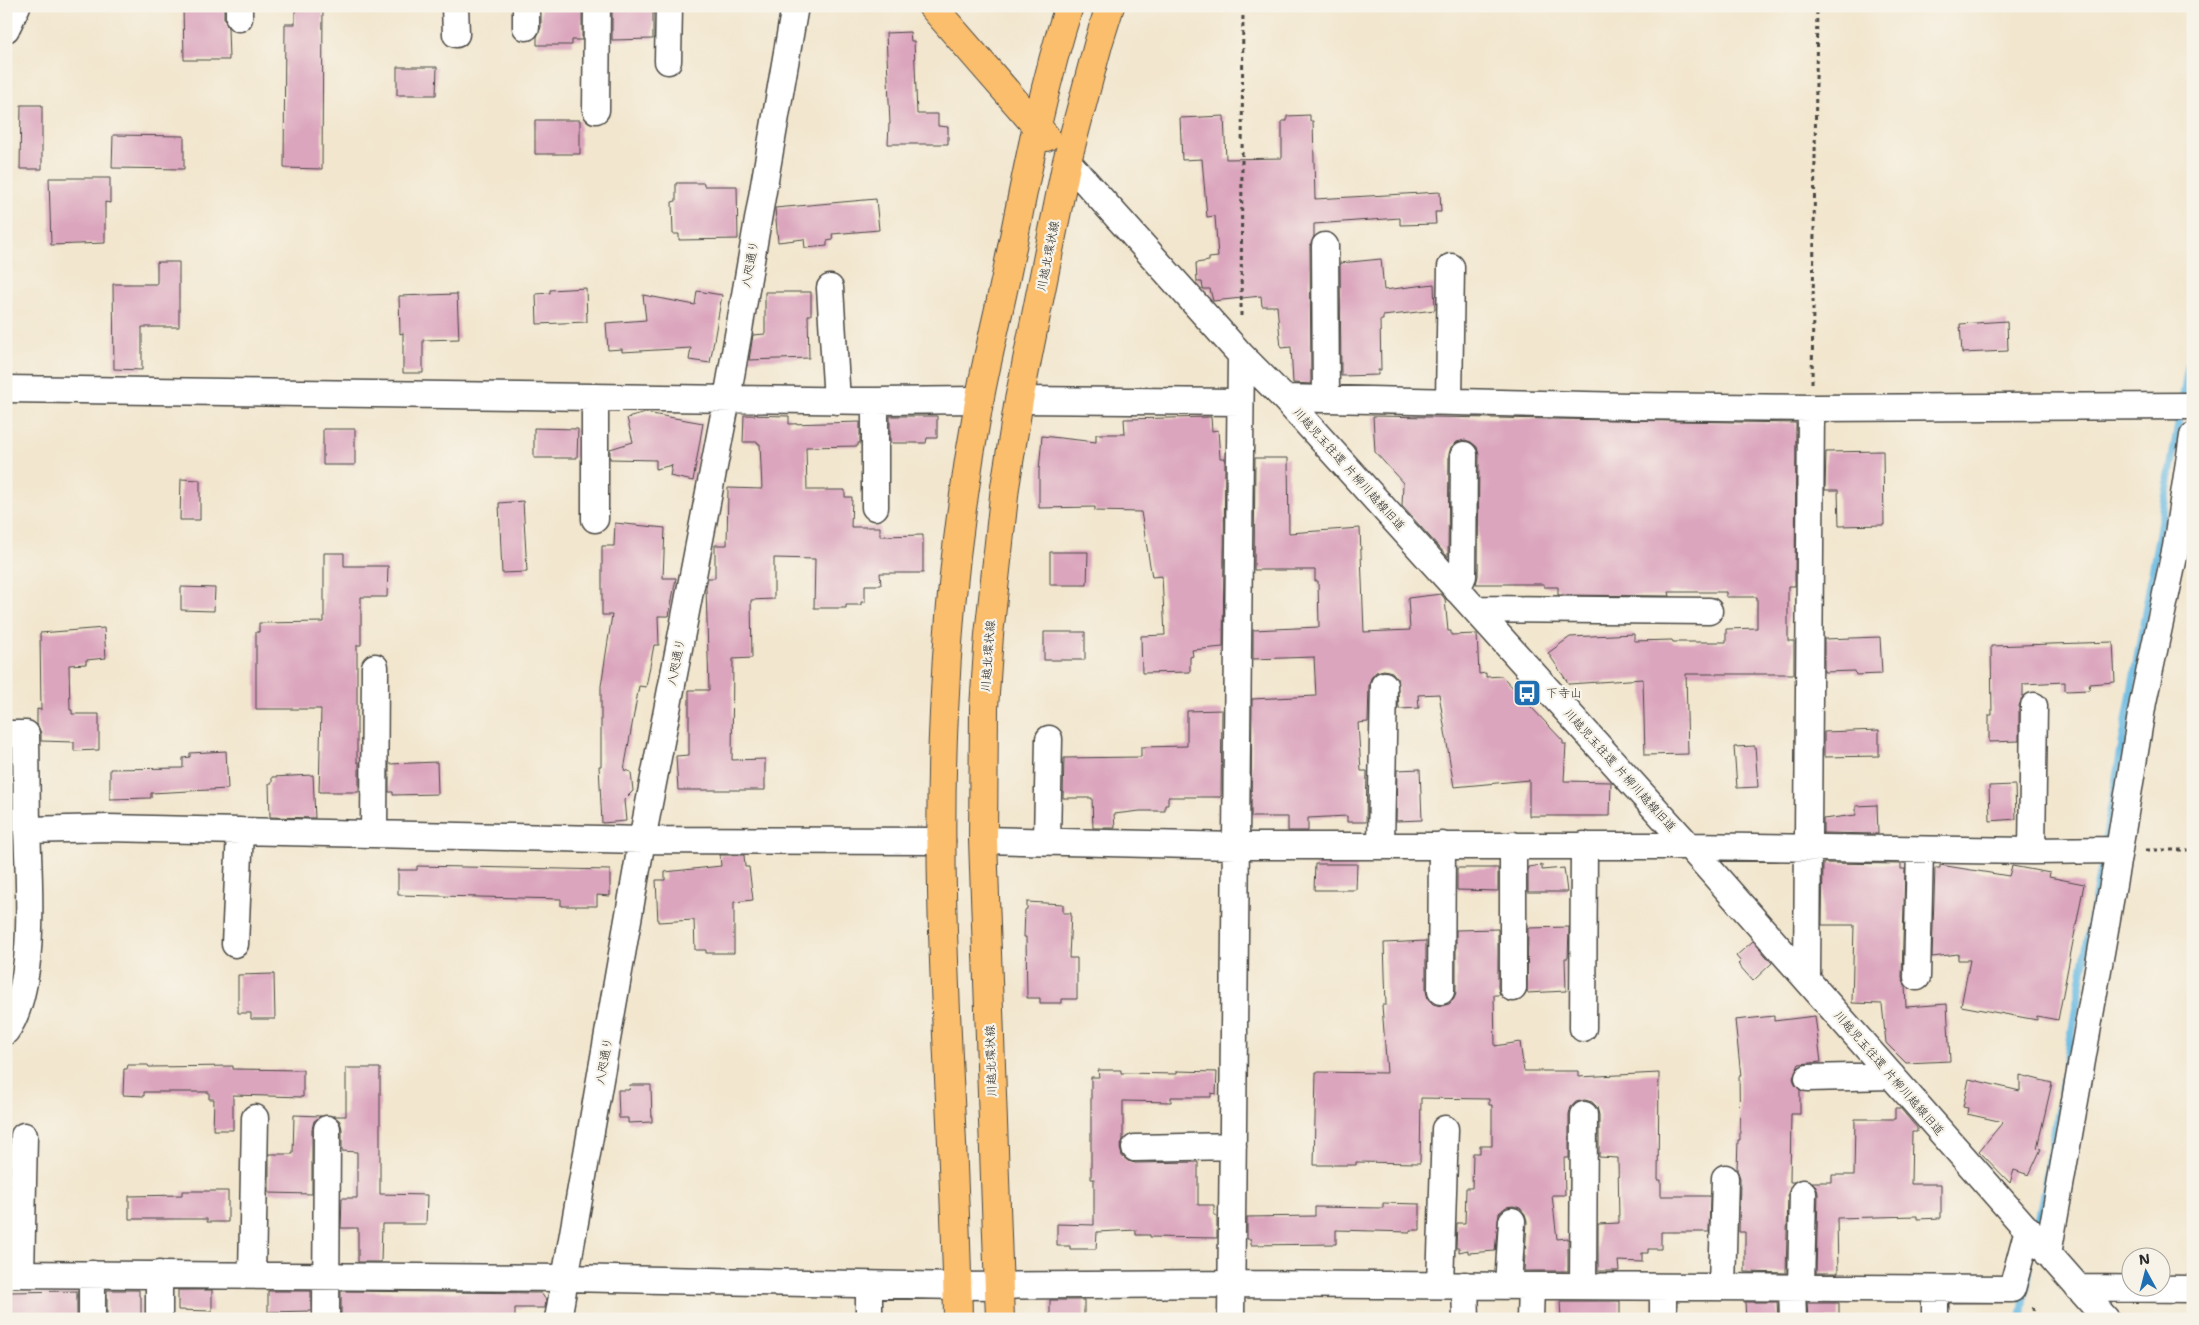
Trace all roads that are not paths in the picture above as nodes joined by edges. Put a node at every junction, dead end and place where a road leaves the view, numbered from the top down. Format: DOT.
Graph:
graph roads {
  1 [pos="17,6"];
  2 [pos="455,6"];
  3 [pos="597,6"];
  4 [pos="669,6"];
  5 [pos="795,6"];
  6 [pos="932,6"];
  7 [pos="1069,6"];
  8 [pos="1110,6"];
  9 [pos="6,29"];
  10 [pos="456,34"];
  11 [pos="668,60"];
  12 [pos="596,110"];
  13 [pos="1036,126"];
  14 [pos="1067,161"];
  15 [pos="1326,246"];
  16 [pos="1451,267"];
  17 [pos="830,288"];
  18 [pos="1241,355"];
  19 [pos="6,389"];
  20 [pos="595,397"];
  21 [pos="727,398"];
  22 [pos="1284,398"];
  23 [pos="1326,398"];
  24 [pos="979,400"];
  25 [pos="1019,400"];
  26 [pos="837,401"];
  27 [pos="875,401"];
  28 [pos="1449,401"];
  29 [pos="1240,402"];
  30 [pos="2193,406"];
  31 [pos="1812,408"];
  32 [pos="2193,436"];
  33 [pos="1464,455"];
  34 [pos="875,508"];
  35 [pos="594,519"];
  36 [pos="1457,590"];
  37 [pos="1474,609"];
  38 [pos="1709,611"];
  39 [pos="375,667"];
  40 [pos="1384,685"];
  41 [pos="2034,706"];
  42 [pos="6,734"];
  43 [pos="1049,739"];
  44 [pos="27,830"];
  45 [pos="240,831"];
  46 [pos="374,834"];
  47 [pos="642,840"];
  48 [pos="983,840"];
  49 [pos="942,841"];
  50 [pos="1047,841"];
  51 [pos="1381,845"];
  52 [pos="1442,845"];
  53 [pos="1513,845"];
  54 [pos="1584,845"];
  55 [pos="1236,846"];
  56 [pos="1689,846"];
  57 [pos="1809,848"];
  58 [pos="1920,850"];
  59 [pos="2119,850"];
  60 [pos="2032,851"];
  61 [pos="235,944"];
  62 [pos="1917,977"];
  63 [pos="1807,979"];
  64 [pos="1513,988"];
  65 [pos="1441,991"];
  66 [pos="1583,1028"];
  67 [pos="6,1031"];
  68 [pos="1892,1076"];
  69 [pos="1808,1078"];
  70 [pos="1584,1115"];
  71 [pos="255,1118"];
  72 [pos="326,1129"];
  73 [pos="1445,1129"];
  74 [pos="24,1136"];
  75 [pos="1233,1146"];
  76 [pos="1135,1148"];
  77 [pos="1724,1178"];
  78 [pos="1803,1193"];
  79 [pos="1512,1221"];
  80 [pos="2028,1229"];
  81 [pos="2048,1254"];
  82 [pos="14,1274"];
  83 [pos="92,1274"];
  84 [pos="159,1274"];
  85 [pos="252,1275"];
  86 [pos="325,1276"];
  87 [pos="565,1278"];
  88 [pos="1000,1284"];
  89 [pos="1232,1284"];
  90 [pos="869,1285"];
  91 [pos="1453,1285"];
  92 [pos="958,1286"];
  93 [pos="1519,1286"];
  94 [pos="1583,1286"];
  95 [pos="1662,1287"];
  96 [pos="1722,1287"];
  97 [pos="1797,1288"];
  98 [pos="2078,1288"];
  99 [pos="1935,1289"];
  100 [pos="2193,1289"];
  101 [pos="92,1319"];
  102 [pos="159,1319"];
  103 [pos="326,1319"];
  104 [pos="558,1319"];
  105 [pos="869,1319"];
  106 [pos="958,1319"];
  107 [pos="1000,1319"];
  108 [pos="1231,1319"];
  109 [pos="1466,1319"];
  110 [pos="1530,1319"];
  111 [pos="1663,1319"];
  112 [pos="1793,1319"];
  113 [pos="1935,1319"];
  114 [pos="2106,1319"];
  1 -- 9 [label="street"];
  2 -- 10 [label="street"];
  3 -- 12 [label="street"];
  4 -- 11 [label="street"];
  5 -- 21 [label="street, 八咫通り"];
  6 -- 13 [label="main road"];
  7 -- 13 [label="main road"];
  8 -- 14 [label="main road, 川越北環状線"];
  13 -- 14 [label="main road"];
  13 -- 24 [label="main road"];
  14 -- 18 [label="street, 川越児玉往還 片柳川越線旧道"];
  14 -- 25 [label="main road, 川越北環状線"];
  15 -- 23 [label="street"];
  16 -- 28 [label="street"];
  17 -- 26 [label="street"];
  18 -- 22 [label="street, 川越児玉往還 片柳川越線旧道"];
  18 -- 29 [label="street"];
  19 -- 20 [label="street"];
  20 -- 21 [label="street"];
  20 -- 35 [label="street"];
  21 -- 26 [label="street"];
  21 -- 47 [label="street, 八咫通り"];
  22 -- 23 [label="street"];
  22 -- 36 [label="street, 川越児玉往還 片柳川越線旧道"];
  23 -- 28 [label="street"];
  24 -- 27 [label="street"];
  24 -- 49 [label="main road"];
  25 -- 29 [label="street"];
  25 -- 48 [label="main road, 川越北環状線"];
  26 -- 27 [label="street"];
  27 -- 34 [label="street"];
  28 -- 31 [label="street"];
  29 -- 55 [label="street"];
  30 -- 31 [label="street"];
  31 -- 57 [label="street"];
  32 -- 59 [label="street"];
  33 -- 36 [label="street"];
  36 -- 37 [label="street, 川越児玉往還 片柳川越線旧道"];
  37 -- 38 [label="street"];
  37 -- 56 [label="street, 川越児玉往還 片柳川越線旧道"];
  39 -- 46 [label="street"];
  40 -- 51 [label="street"];
  41 -- 60 [label="street"];
  42 -- 44 [label="street"];
  43 -- 50 [label="street"];
  44 -- 45 [label="street"];
  44 -- 67 [label="street"];
  45 -- 46 [label="street"];
  45 -- 61 [label="street"];
  46 -- 47 [label="street"];
  47 -- 49 [label="street"];
  47 -- 87 [label="street, 八咫通り"];
  48 -- 50 [label="street"];
  48 -- 88 [label="main road, 川越北環状線"];
  49 -- 92 [label="main road"];
  50 -- 55 [label="street"];
  51 -- 52 [label="street"];
  51 -- 55 [label="street"];
  52 -- 53 [label="street"];
  52 -- 65 [label="street"];
  53 -- 54 [label="street"];
  53 -- 64 [label="street"];
  54 -- 56 [label="street"];
  54 -- 66 [label="street"];
  55 -- 75 [label="street"];
  56 -- 57 [label="street"];
  56 -- 63 [label="street, 川越児玉往還 片柳川越線旧道"];
  57 -- 58 [label="street"];
  57 -- 63 [label="street"];
  58 -- 60 [label="street"];
  58 -- 62 [label="street"];
  59 -- 60 [label="street"];
  59 -- 81 [label="street"];
  63 -- 68 [label="street, 川越児玉往還 片柳川越線旧道"];
  68 -- 69 [label="street"];
  68 -- 80 [label="street, 川越児玉往還 片柳川越線旧道"];
  70 -- 94 [label="street"];
  71 -- 85 [label="street"];
  72 -- 86 [label="street"];
  73 -- 91 [label="street"];
  74 -- 82 [label="street"];
  75 -- 76 [label="street"];
  75 -- 89 [label="street"];
  77 -- 96 [label="street"];
  78 -- 97 [label="street"];
  79 -- 93 [label="street"];
  80 -- 81 [label="street, 川越児玉往還 片柳川越線旧道"];
  80 -- 99 [label="street"];
  81 -- 98 [label="street, 川越児玉往還 片柳川越線旧道"];
  82 -- 83 [label="street"];
  83 -- 84 [label="street"];
  83 -- 101 [label="street"];
  84 -- 85 [label="street"];
  84 -- 102 [label="street"];
  85 -- 86 [label="street"];
  86 -- 87 [label="street"];
  86 -- 103 [label="street"];
  87 -- 90 [label="street"];
  87 -- 104 [label="street, 八咫通り"];
  88 -- 89 [label="street"];
  88 -- 92 [label="street"];
  88 -- 107 [label="main road, 川越北環状線"];
  89 -- 91 [label="street"];
  89 -- 108 [label="street"];
  90 -- 92 [label="street"];
  90 -- 105 [label="street"];
  91 -- 93 [label="street"];
  91 -- 109 [label="street"];
  92 -- 106 [label="main road"];
  93 -- 94 [label="street"];
  93 -- 110 [label="street"];
  94 -- 95 [label="street"];
  95 -- 96 [label="street"];
  95 -- 111 [label="street"];
  96 -- 97 [label="street"];
  97 -- 99 [label="street"];
  97 -- 112 [label="street"];
  98 -- 100 [label="street"];
  98 -- 114 [label="street, 川越児玉往還 片柳川越線旧道"];
  99 -- 113 [label="street"];
}
